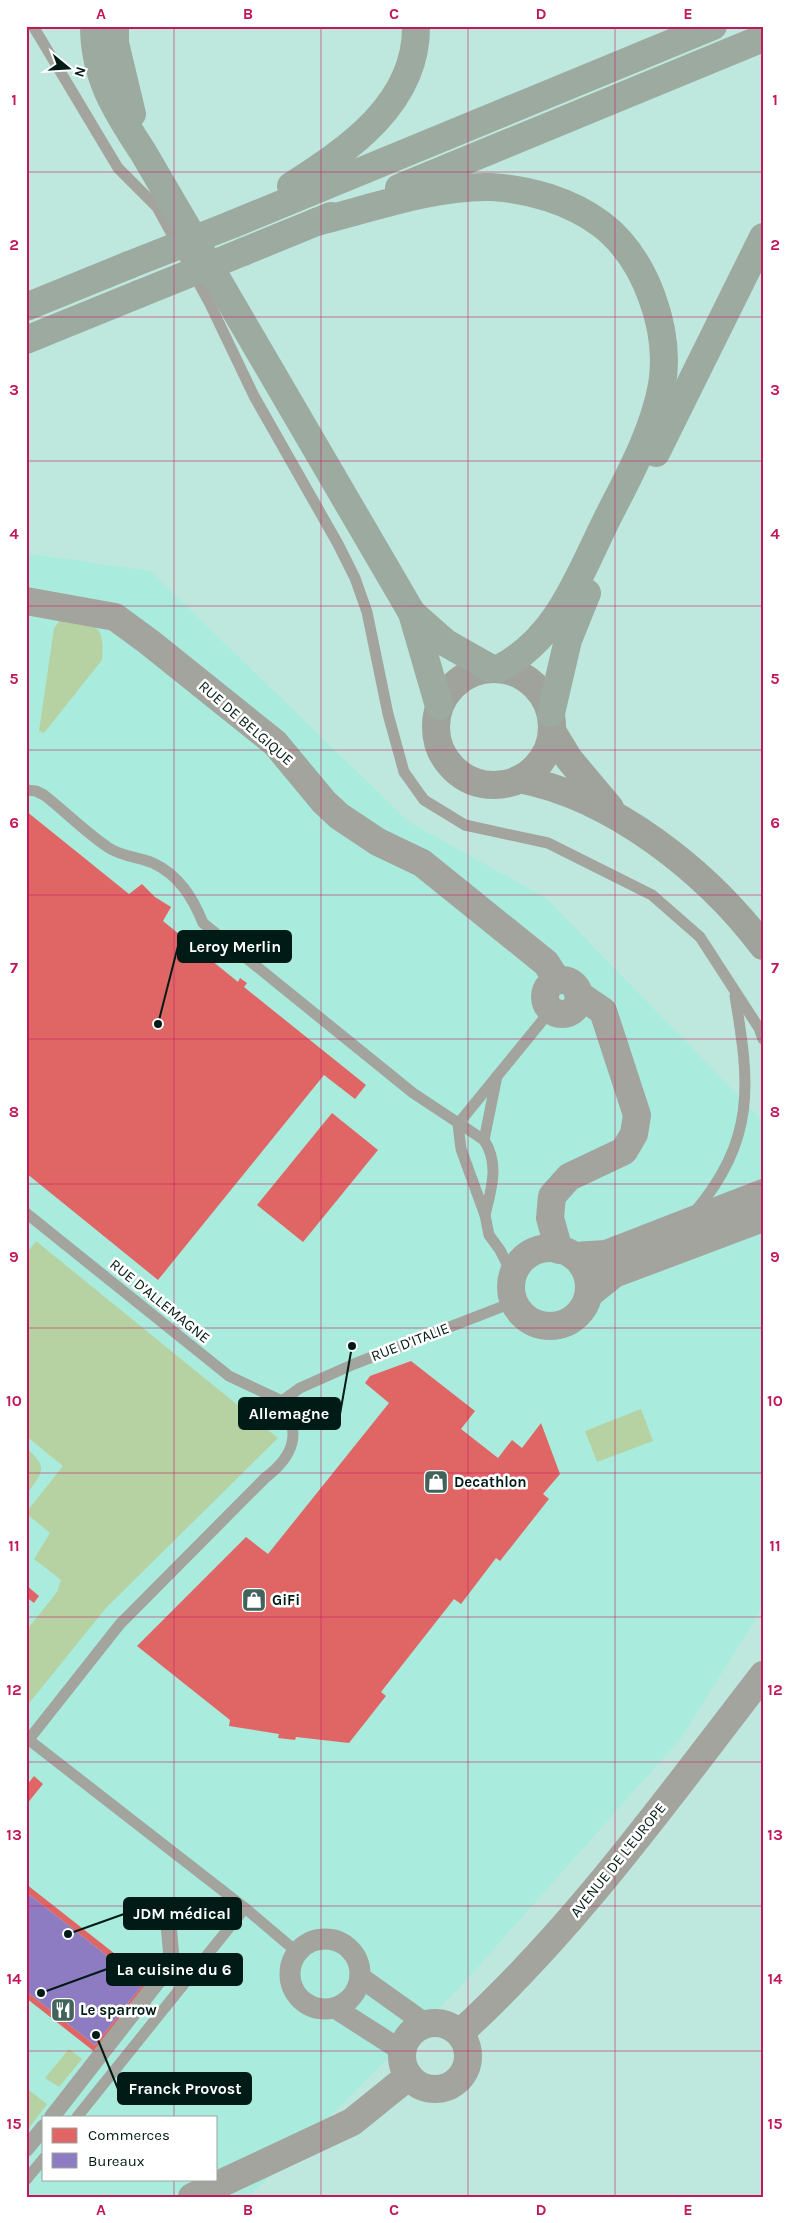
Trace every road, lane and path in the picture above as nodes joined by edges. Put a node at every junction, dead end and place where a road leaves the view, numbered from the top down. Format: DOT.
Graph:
graph roads {
  1 [pos="33,26"];
  2 [pos="94,26"];
  3 [pos="115,26"];
  4 [pos="416,26"];
  5 [pos="713,26"];
  6 [pos="763,38"];
  7 [pos="144,152"];
  8 [pos="316,222"];
  9 [pos="233,224"];
  10 [pos="763,238"];
  11 [pos="26,307"];
  12 [pos="26,340"];
  13 [pos="26,601"];
  14 [pos="412,613"];
  15 [pos="495,668"];
  16 [pos="439,706"];
  17 [pos="551,722"];
  18 [pos="519,780"];
  19 [pos="26,790"];
  20 [pos="614,813"];
  21 [pos="763,946"];
  22 [pos="568,987"];
  23 [pos="734,992"];
  24 [pos="551,1010"];
  25 [pos="763,1039"];
  26 [pos="498,1075"];
  27 [pos="458,1124"];
  28 [pos="484,1140"];
  29 [pos="763,1194"];
  30 [pos="26,1213"];
  31 [pos="485,1215"];
  32 [pos="763,1218"];
  33 [pos="686,1223"];
  34 [pos="567,1253"];
  35 [pos="514,1289"];
  36 [pos="589,1294"];
  37 [pos="282,1401"];
  38 [pos="763,1675"];
  39 [pos="28,1742"];
  40 [pos="245,1908"];
  41 [pos="169,1930"];
  42 [pos="298,1953"];
  43 [pos="360,1977"];
  44 [pos="335,2008"];
  45 [pos="426,2024"];
  46 [pos="460,2033"];
  47 [pos="406,2064"];
  48 [pos="53,2116"];
  49 [pos="78,2116"];
  50 [pos="42,2129"];
  51 [pos="27,2147"];
  52 [pos="42,2160"];
  53 [pos="26,2180"];
  54 [pos="192,2197"];
  1 -- 23 [label="lane"];
  2 -- 7 [label="highway"];
  3 -- 7 [label="highway"];
  4 -- 9 [label="highway"];
  5 -- 9 [label="highway"];
  6 -- 8 [label="highway"];
  7 -- 14 [label="highway"];
  8 -- 12 [label="highway, bridge"];
  8 -- 15 [label="highway"];
  9 -- 11 [label="highway, bridge"];
  10 -- 17 [label="highway"];
  13 -- 22 [label="street, RUE DE BELGIQUE"];
  14 -- 15 [label="highway"];
  14 -- 16 [label="highway"];
  15 -- 16 [label="main road"];
  15 -- 17 [label="main road"];
  16 -- 18 [label="main road"];
  17 -- 18 [label="main road"];
  17 -- 20 [label="main road"];
  18 -- 20 [label="main road"];
  19 -- 27 [label="lane"];
  20 -- 21 [label="main road"];
  22 -- 24 [label="street"];
  22 -- 34 [label="street, RUE DE BELGIQUE"];
  23 -- 25 [label="lane"];
  23 -- 33 [label="lane"];
  24 -- 26 [label="lane"];
  26 -- 27 [label="lane"];
  26 -- 28 [label="lane"];
  27 -- 28 [label="lane"];
  27 -- 31 [label="lane"];
  28 -- 31 [label="lane"];
  29 -- 33 [label="street"];
  30 -- 37 [label="lane, RUE D'ALLEMAGNE"];
  31 -- 35 [label="lane"];
  32 -- 36 [label="street"];
  33 -- 34 [label="street"];
  34 -- 35 [label="street"];
  34 -- 36 [label="street"];
  35 -- 36 [label="street"];
  35 -- 37 [label="lane, RUE D'ITALIE"];
  37 -- 39 [label="lane"];
  38 -- 46 [label="street, AVENUE DE L'EUROPE"];
  39 -- 40 [label="lane"];
  40 -- 42 [label="lane"];
  40 -- 49 [label="lane"];
  41 -- 48 [label="street"];
  42 -- 43 [label="street"];
  42 -- 44 [label="street"];
  43 -- 44 [label="street"];
  43 -- 45 [label="street"];
  44 -- 47 [label="street"];
  45 -- 46 [label="street"];
  45 -- 47 [label="street"];
  46 -- 47 [label="street"];
  47 -- 54 [label="street"];
  50 -- 51 [label="street"];
  52 -- 53 [label="lane"];
}
